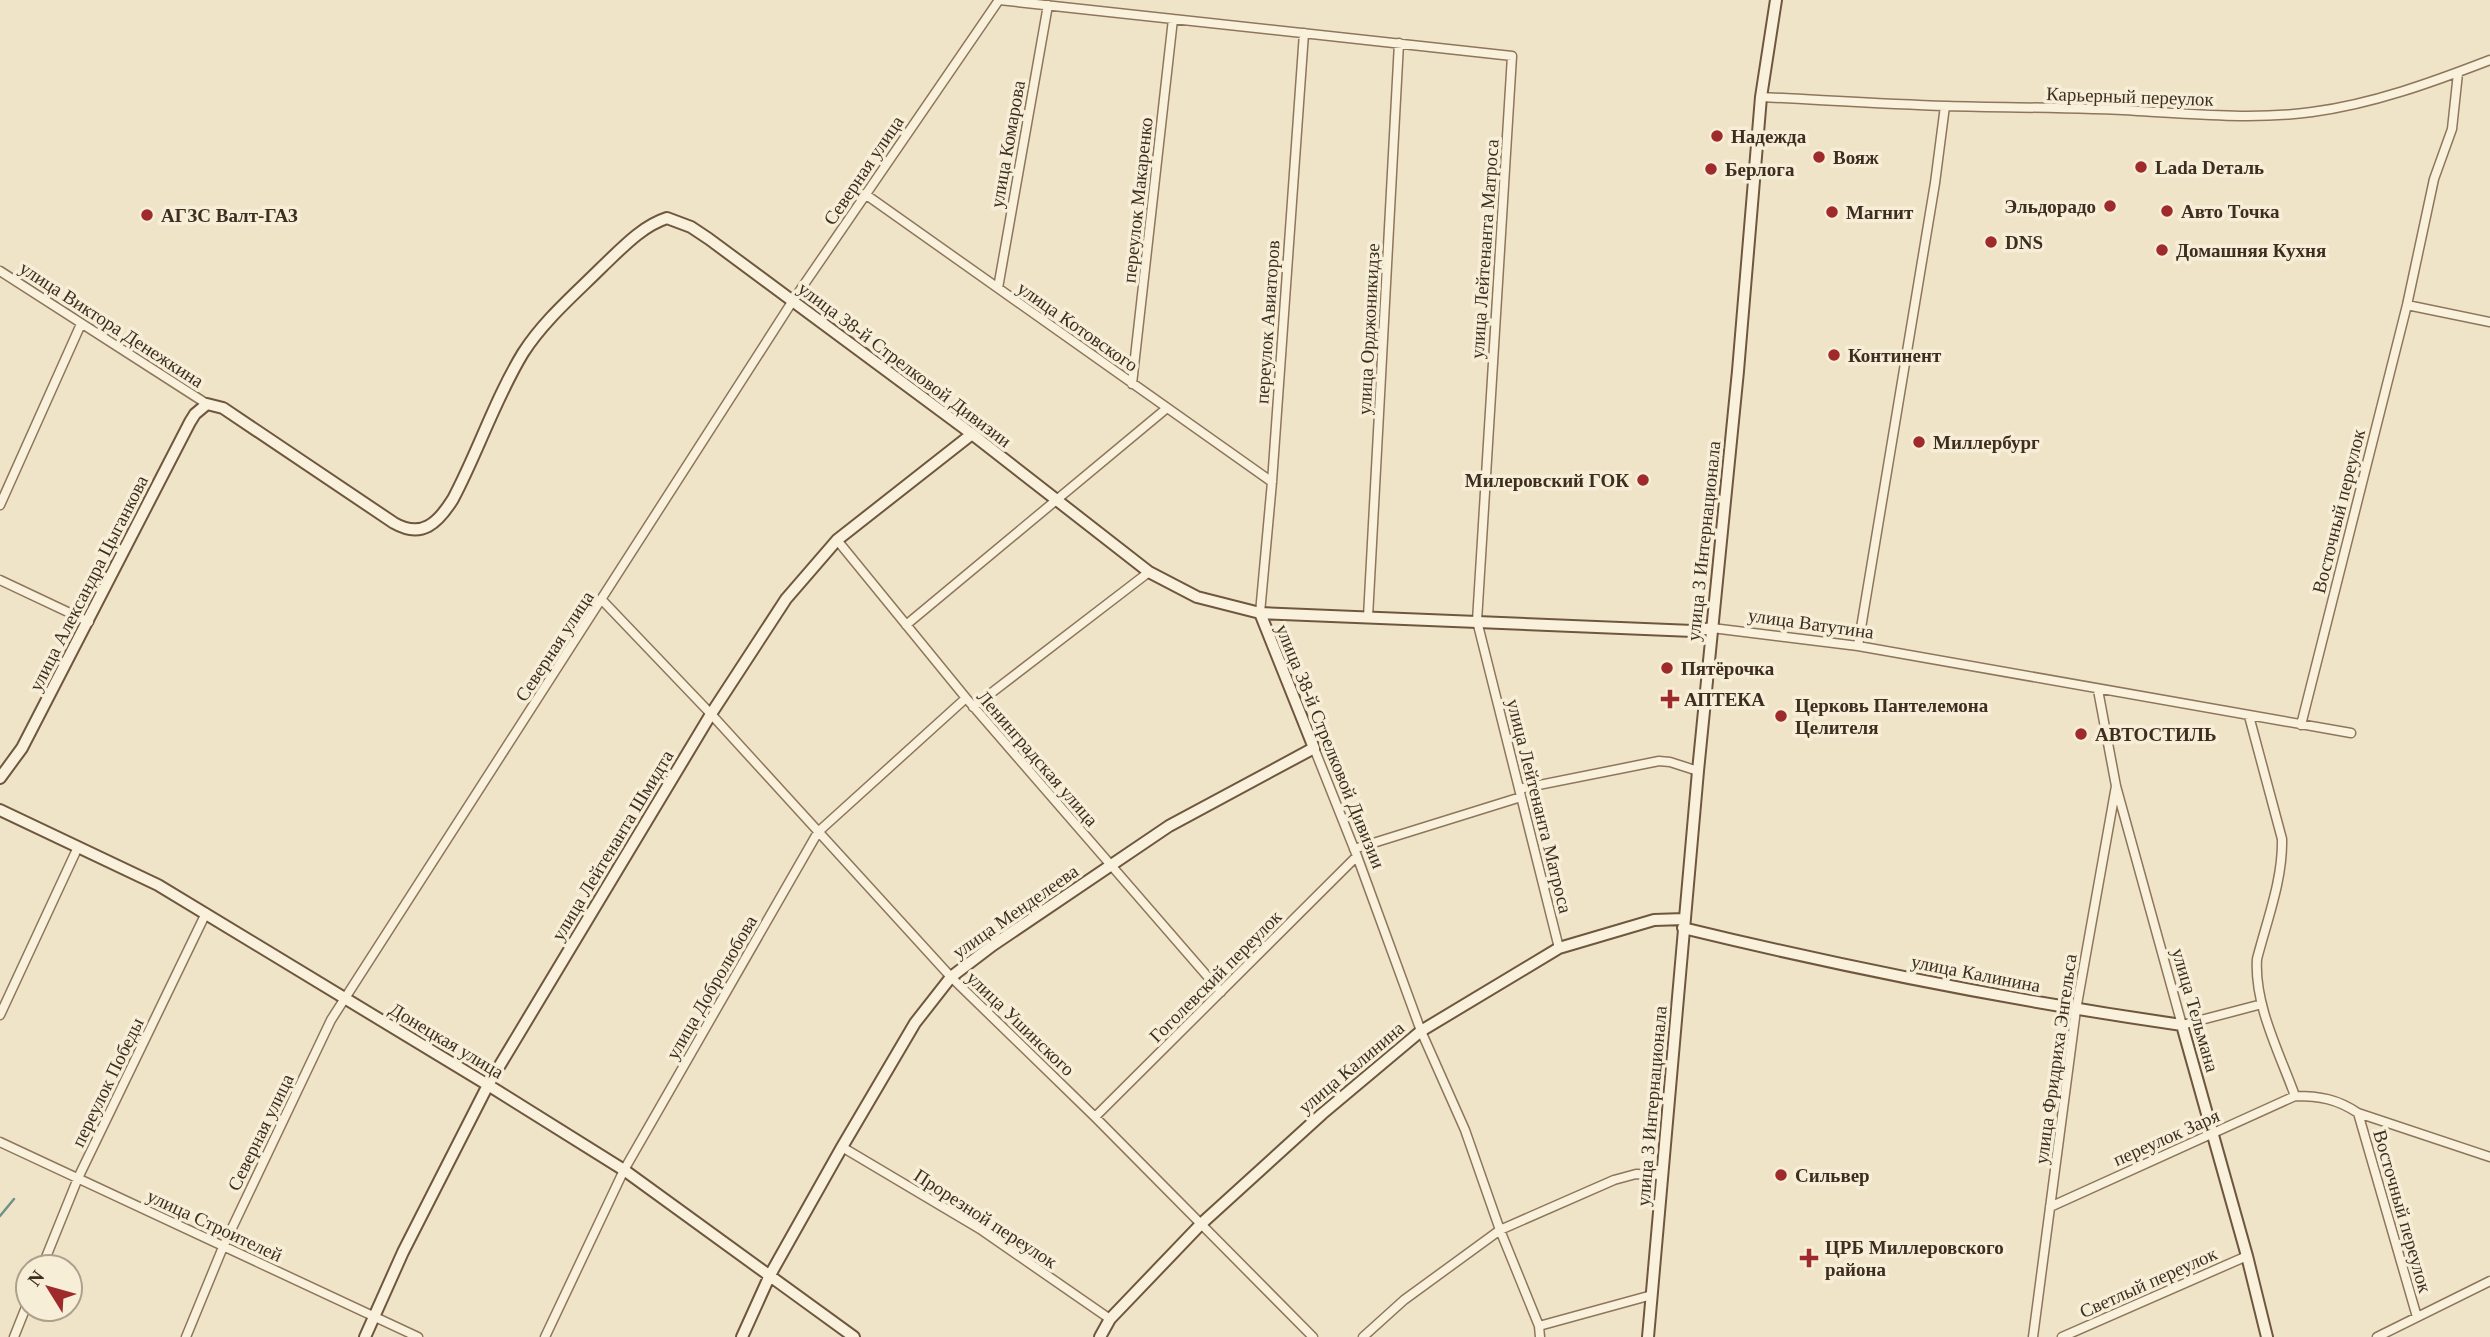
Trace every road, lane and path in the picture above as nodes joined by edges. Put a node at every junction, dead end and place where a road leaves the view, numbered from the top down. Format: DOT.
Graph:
graph roads {
  1 [pos="999,0"];
  2 [pos="1776,0"];
  3 [pos="1048,5"];
  4 [pos="1173,19"];
  5 [pos="1304,33"];
  6 [pos="1399,43"];
  7 [pos="2490,60"];
  8 [pos="2458,73"];
  9 [pos="1761,97"];
  10 [pos="1945,106"];
  11 [pos="865,194"];
  12 [pos="0,271"];
  13 [pos="998,288"];
  14 [pos="793,302"];
  15 [pos="2407,305"];
  16 [pos="2490,322"];
  17 [pos="81,324"];
  18 [pos="1132,384"];
  19 [pos="207,404"];
  20 [pos="1167,408"];
  21 [pos="972,434"];
  22 [pos="1272,482"];
  23 [pos="1056,500"];
  24 [pos="0,505"];
  25 [pos="837,540"];
  26 [pos="1149,572"];
  27 [pos="0,580"];
  28 [pos="602,600"];
  29 [pos="1260,613"];
  30 [pos="1368,617"];
  31 [pos="1477,621"];
  32 [pos="89,622"];
  33 [pos="906,625"];
  34 [pos="1712,628"];
  35 [pos="1858,646"];
  36 [pos="2098,690"];
  37 [pos="965,698"];
  38 [pos="973,707"];
  39 [pos="711,714"];
  40 [pos="2249,716"];
  41 [pos="2301,725"];
  42 [pos="2351,733"];
  43 [pos="1314,748"];
  44 [pos="1698,771"];
  45 [pos="0,778"];
  46 [pos="2116,786"];
  47 [pos="1520,793"];
  48 [pos="0,810"];
  49 [pos="818,832"];
  50 [pos="78,846"];
  51 [pos="1356,853"];
  52 [pos="1112,866"];
  53 [pos="206,913"];
  54 [pos="1684,923"];
  55 [pos="1559,948"];
  56 [pos="951,977"];
  57 [pos="1221,992"];
  58 [pos="345,1000"];
  59 [pos="2262,1004"];
  60 [pos="2076,1010"];
  61 [pos="0,1015"];
  62 [pos="2182,1025"];
  63 [pos="1421,1031"];
  64 [pos="488,1085"];
  65 [pos="2295,1096"];
  66 [pos="2358,1113"];
  67 [pos="1095,1117"];
  68 [pos="2212,1134"];
  69 [pos="0,1142"];
  70 [pos="842,1147"];
  71 [pos="2490,1157"];
  72 [pos="624,1170"];
  73 [pos="1662,1175"];
  74 [pos="78,1178"];
  75 [pos="2050,1207"];
  76 [pos="1201,1224"];
  77 [pos="1500,1230"];
  78 [pos="223,1247"];
  79 [pos="48,1253"];
  80 [pos="2247,1255"];
  81 [pos="770,1275"];
  82 [pos="2490,1281"];
  83 [pos="1652,1295"];
  84 [pos="373,1314"];
  85 [pos="2417,1317"];
  86 [pos="1110,1320"];
  87 [pos="1539,1326"];
  88 [pos="186,1337"];
  89 [pos="365,1337"];
  90 [pos="418,1337"];
  91 [pos="545,1337"];
  92 [pos="742,1337"];
  93 [pos="854,1337"];
  94 [pos="1100,1337"];
  95 [pos="1313,1337"];
  96 [pos="1363,1337"];
  97 [pos="1540,1337"];
  98 [pos="1648,1337"];
  99 [pos="2033,1337"];
  100 [pos="2063,1337"];
  101 [pos="2267,1337"];
  102 [pos="2377,1337"];
  1 -- 3 [label="street, улица Лейтенанта Матроса"];
  1 -- 11 [label="street, Северная улица"];
  2 -- 9 [label="street, улица 3 Интернационала"];
  3 -- 4 [label="street, улица Лейтенанта Матроса"];
  3 -- 13 [label="street, улица Комарова"];
  4 -- 5 [label="street, улица Лейтенанта Матроса"];
  4 -- 18 [label="street, переулок Макаренко"];
  5 -- 6 [label="street, улица Лейтенанта Матроса"];
  5 -- 22 [label="street, переулок Авиаторов"];
  6 -- 30 [label="street, улица Орджоникидзе"];
  6 -- 31 [label="street, улица Лейтенанта Матроса"];
  7 -- 8 [label="street, Карьерный переулок"];
  8 -- 10 [label="street, Карьерный переулок"];
  8 -- 15 [label="street, Восточный переулок"];
  9 -- 10 [label="street, Карьерный переулок"];
  9 -- 34 [label="street, улица 3 Интернационала"];
  10 -- 35 [label="street"];
  11 -- 13 [label="street, улица Котовского"];
  11 -- 14 [label="street, Северная улица"];
  12 -- 17 [label="street, улица Виктора Денежкина"];
  13 -- 18 [label="street, улица Котовского"];
  14 -- 19 [label="street, улица 38-й Стрелковой Дивизии"];
  14 -- 21 [label="street, улица 38-й Стрелковой Дивизии"];
  14 -- 28 [label="street, Северная улица"];
  15 -- 16 [label="street"];
  15 -- 41 [label="street, Восточный переулок"];
  17 -- 19 [label="street, улица Виктора Денежкина"];
  17 -- 24 [label="street"];
  18 -- 20 [label="street, улица Котовского"];
  19 -- 32 [label="street, улица Александра Цыганкова"];
  20 -- 22 [label="street, улица Котовского"];
  20 -- 23 [label="street"];
  21 -- 23 [label="street, улица 38-й Стрелковой Дивизии"];
  21 -- 25 [label="street, улица Лейтенанта Шмидта"];
  22 -- 29 [label="street, переулок Авиаторов"];
  23 -- 26 [label="street, улица 38-й Стрелковой Дивизии"];
  23 -- 33 [label="street"];
  25 -- 33 [label="street, Ленинградская улица"];
  25 -- 39 [label="street, улица Лейтенанта Шмидта"];
  26 -- 29 [label="street, улица 38-й Стрелковой Дивизии"];
  26 -- 38 [label="street"];
  27 -- 32 [label="street"];
  28 -- 39 [label="street, улица Ушинского"];
  28 -- 58 [label="street, Северная улица"];
  29 -- 30 [label="street, улица Ватутина"];
  29 -- 43 [label="street, улица 38-й Стрелковой Дивизии"];
  30 -- 31 [label="street, улица Ватутина"];
  31 -- 34 [label="street, улица Ватутина"];
  31 -- 47 [label="street, улица Лейтенанта Матроса"];
  32 -- 45 [label="street, улица Александра Цыганкова"];
  33 -- 37 [label="street, Ленинградская улица"];
  34 -- 35 [label="street, улица Ватутина"];
  34 -- 44 [label="street, улица 3 Интернационала"];
  35 -- 36 [label="street, улица Ватутина"];
  36 -- 40 [label="street, улица Ватутина"];
  36 -- 46 [label="street, улица Тельмана"];
  37 -- 38 [label="street, Ленинградская улица"];
  37 -- 49 [label="street, улица Добролюбова"];
  38 -- 52 [label="street, Ленинградская улица"];
  39 -- 49 [label="street, улица Ушинского"];
  39 -- 64 [label="street, улица Лейтенанта Шмидта"];
  40 -- 41 [label="street, улица Ватутина"];
  40 -- 59 [label="street"];
  41 -- 42 [label="street, улица Ватутина"];
  43 -- 51 [label="street, улица 38-й Стрелковой Дивизии"];
  43 -- 52 [label="street, улица Менделеева"];
  44 -- 47 [label="street, Гоголевский переулок"];
  44 -- 54 [label="street, улица 3 Интернационала"];
  46 -- 60 [label="street, улица Фридриха Энгельса"];
  46 -- 62 [label="street, улица Тельмана"];
  47 -- 51 [label="street, Гоголевский переулок"];
  47 -- 55 [label="street, улица Лейтенанта Матроса"];
  48 -- 50 [label="street, Донецкая улица"];
  49 -- 56 [label="street, улица Ушинского"];
  49 -- 72 [label="street, улица Добролюбова"];
  50 -- 53 [label="street, Донецкая улица"];
  50 -- 61 [label="street"];
  51 -- 57 [label="street, Гоголевский переулок"];
  51 -- 63 [label="street, улица 38-й Стрелковой Дивизии"];
  52 -- 56 [label="street, улица Менделеева"];
  52 -- 57 [label="street, Ленинградская улица"];
  53 -- 58 [label="street, Донецкая улица"];
  53 -- 74 [label="street, переулок Победы"];
  54 -- 55 [label="street, улица Калинина"];
  54 -- 60 [label="street, улица Калинина"];
  54 -- 73 [label="street, улица 3 Интернационала"];
  55 -- 63 [label="street, улица Калинина"];
  56 -- 67 [label="street, улица Ушинского"];
  56 -- 70 [label="street, улица Менделеева"];
  57 -- 67 [label="street, Гоголевский переулок"];
  58 -- 64 [label="street, Донецкая улица"];
  58 -- 78 [label="street, Северная улица"];
  59 -- 62 [label="street, улица Калинина"];
  59 -- 65 [label="street"];
  60 -- 62 [label="street, улица Калинина"];
  60 -- 75 [label="street, улица Фридриха Энгельса"];
  62 -- 68 [label="street, улица Тельмана"];
  63 -- 76 [label="street, улица Калинина"];
  63 -- 77 [label="street, улица 38-й Стрелковой Дивизии"];
  64 -- 72 [label="street, Донецкая улица"];
  64 -- 84 [label="street, улица Лейтенанта Шмидта"];
  65 -- 66 [label="street, Восточный переулок"];
  65 -- 68 [label="street, переулок Заря"];
  66 -- 71 [label="street"];
  66 -- 85 [label="street, Восточный переулок"];
  67 -- 76 [label="street, улица Ушинского"];
  68 -- 75 [label="street, переулок Заря"];
  68 -- 80 [label="street, улица Тельмана"];
  69 -- 74 [label="street, улица Строителей"];
  70 -- 81 [label="street, улица Менделеева"];
  70 -- 86 [label="street, Прорезной переулок"];
  72 -- 81 [label="street, Донецкая улица"];
  72 -- 91 [label="street, улица Добролюбова"];
  73 -- 77 [label="street"];
  73 -- 83 [label="street, улица 3 Интернационала"];
  74 -- 78 [label="street, улица Строителей"];
  74 -- 79 [label="street, переулок Победы"];
  75 -- 99 [label="street, улица Фридриха Энгельса"];
  76 -- 86 [label="street, улица Калинина"];
  76 -- 95 [label="street, улица Ушинского"];
  77 -- 87 [label="street, улица 38-й Стрелковой Дивизии"];
  77 -- 96 [label="street"];
  78 -- 84 [label="street, улица Строителей"];
  78 -- 88 [label="street, Северная улица"];
  80 -- 100 [label="street, Светлый переулок"];
  80 -- 101 [label="street, улица Тельмана"];
  81 -- 92 [label="street, улица Менделеева"];
  81 -- 93 [label="street, Донецкая улица"];
  82 -- 85 [label="street"];
  83 -- 87 [label="street"];
  83 -- 98 [label="street, улица 3 Интернационала"];
  84 -- 89 [label="street, улица Лейтенанта Шмидта"];
  84 -- 90 [label="street, улица Строителей"];
  85 -- 102 [label="street"];
  86 -- 94 [label="street, улица Калинина"];
  87 -- 97 [label="street, улица 38-й Стрелковой Дивизии"];
}
